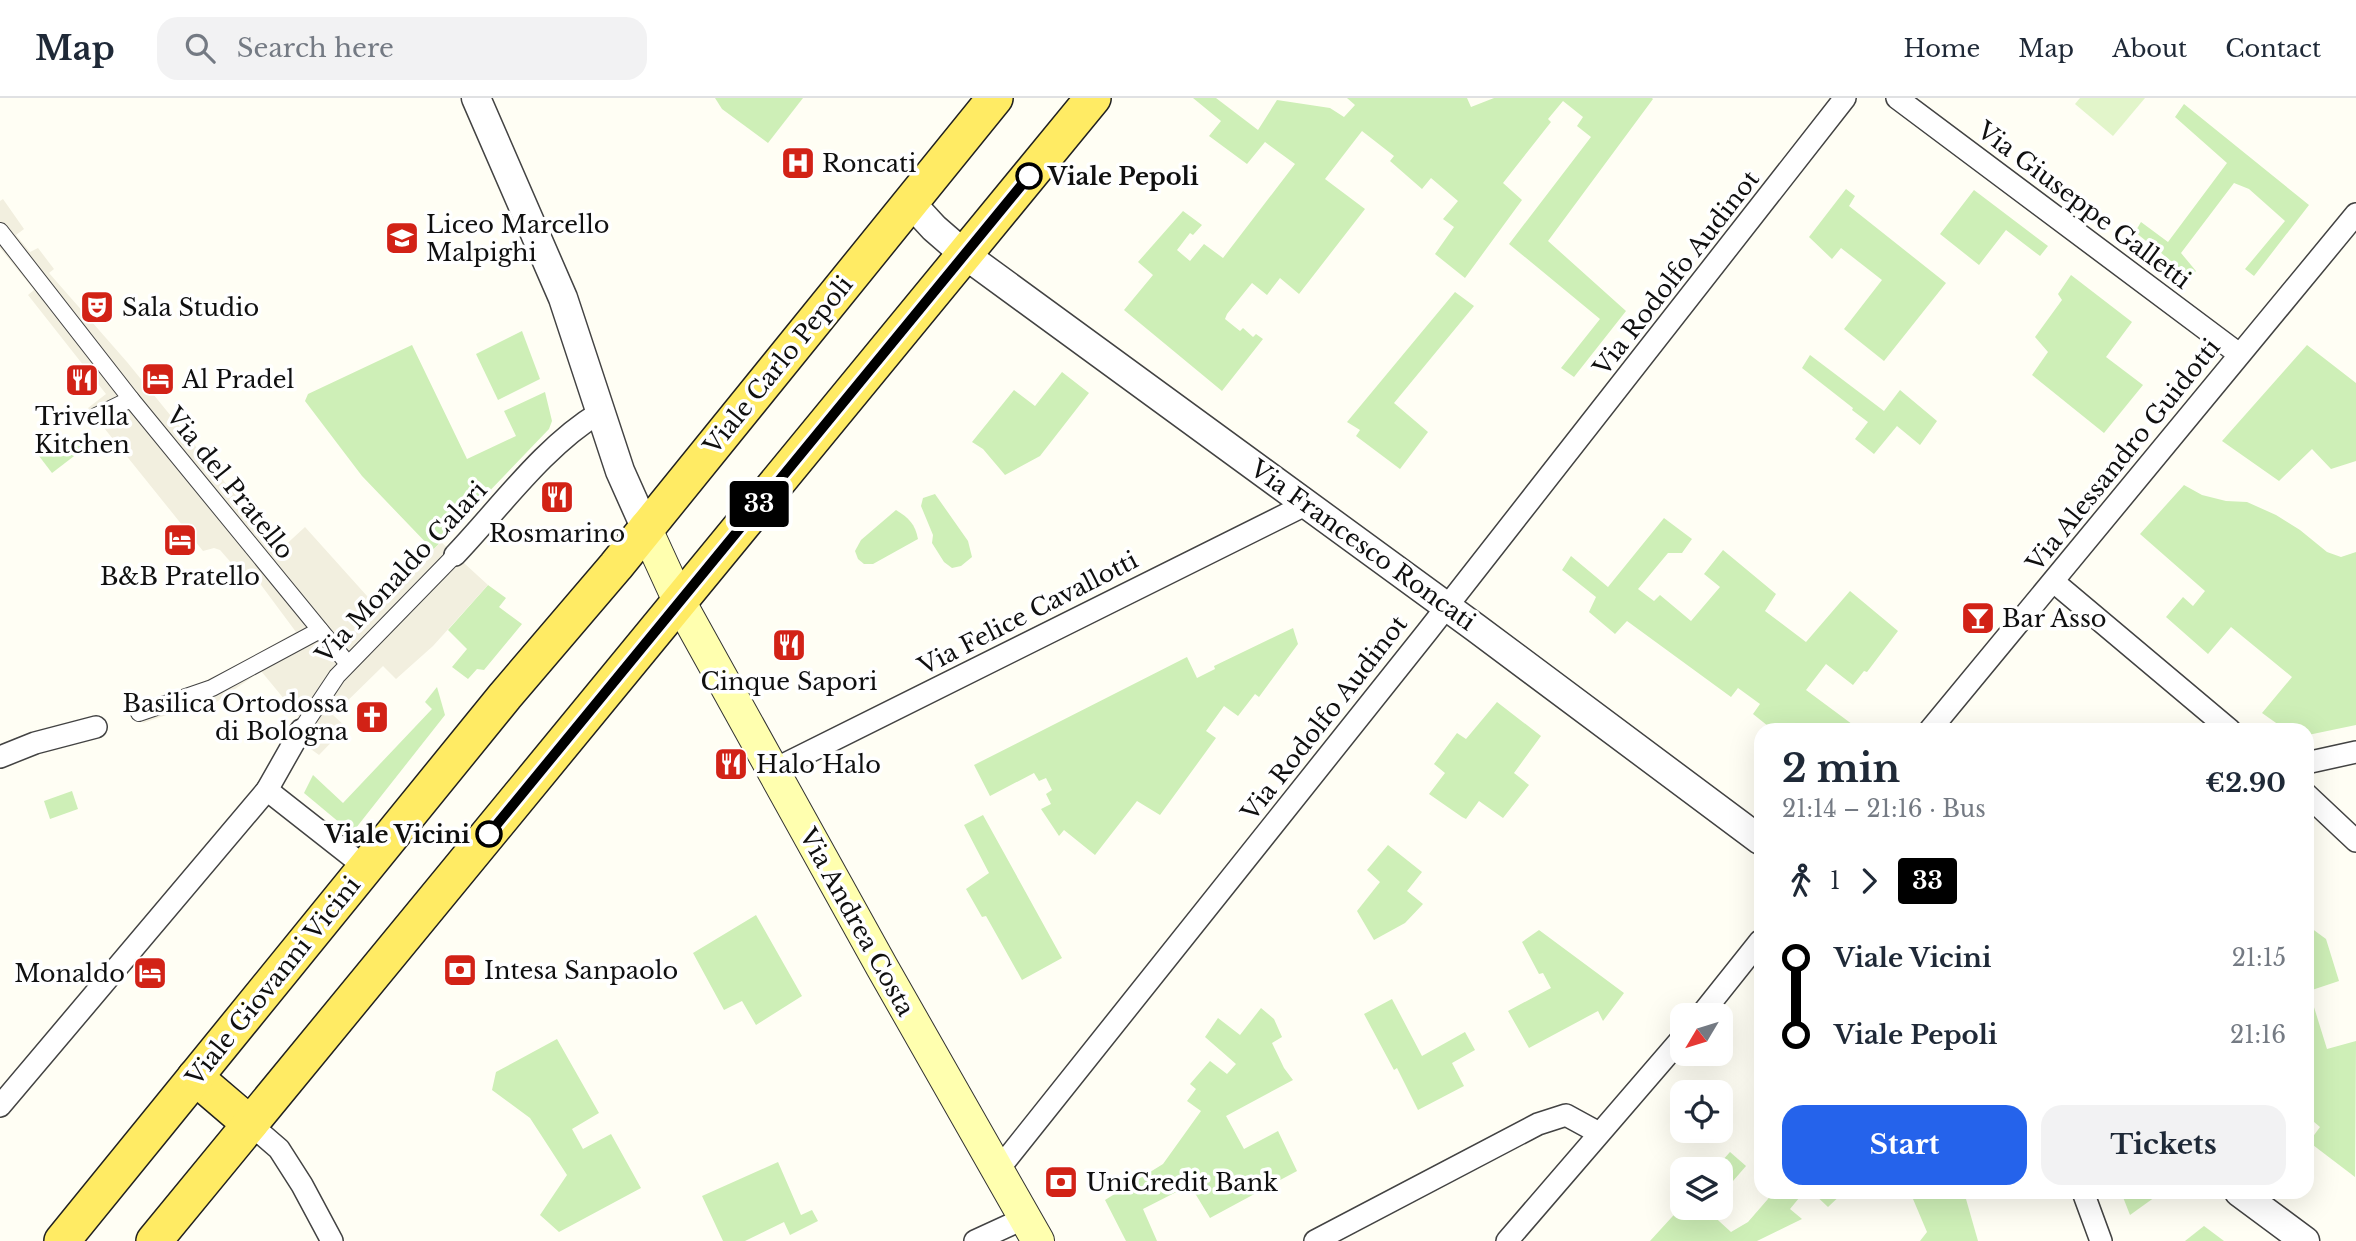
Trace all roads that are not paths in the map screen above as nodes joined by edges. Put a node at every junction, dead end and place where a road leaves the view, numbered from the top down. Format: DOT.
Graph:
graph roads {
  1 [pos="476,98"];
  2 [pos="995,98"];
  3 [pos="1093,98"];
  4 [pos="1845,98"];
  5 [pos="1897,98"];
  6 [pos="910,202"];
  7 [pos="2356,214"];
  8 [pos="0,231"];
  9 [pos="964,254"];
  10 [pos="2239,354"];
  11 [pos="131,399"];
  12 [pos="595,401"];
  13 [pos="96,416"];
  14 [pos="1307,504"];
  15 [pos="645,527"];
  16 [pos="455,555"];
  17 [pos="2054,582"];
  18 [pos="679,601"];
  19 [pos="1446,606"];
  20 [pos="320,629"];
  21 [pos="348,664"];
  22 [pos="139,713"];
  23 [pos="1936,723"];
  24 [pos="2222,723"];
  25 [pos="96,727"];
  26 [pos="301,730"];
  27 [pos="2356,752"];
  28 [pos="0,757"];
  29 [pos="2314,761"];
  30 [pos="773,770"];
  31 [pos="267,790"];
  32 [pos="2314,802"];
  33 [pos="1754,836"];
  34 [pos="2356,841"];
  35 [pos="365,867"];
  36 [pos="1754,948"];
  37 [pos="1710,1003"];
  38 [pos="1670,1052"];
  39 [pos="195,1077"];
  40 [pos="0,1105"];
  41 [pos="250,1124"];
  42 [pos="1599,1133"];
  43 [pos="998,1170"];
  44 [pos="2086,1199"];
  45 [pos="2248,1199"];
  46 [pos="1031,1229"];
  47 [pos="62,1241"];
  48 [pos="154,1241"];
  49 [pos="332,1241"];
  50 [pos="975,1241"];
  51 [pos="1315,1241"];
  52 [pos="1507,1241"];
  53 [pos="2101,1241"];
  54 [pos="2305,1241"];
  1 -- 12 [label="street"];
  2 -- 6 [label="main road, Viale Carlo Pepoli"];
  3 -- 9 [label="main road"];
  4 -- 19 [label="street, Via Rodolfo Audinot"];
  5 -- 10 [label="street, Via Giuseppe Galletti"];
  6 -- 9 [label="street"];
  6 -- 15 [label="main road, Viale Carlo Pepoli"];
  7 -- 10 [label="street, Via Alessandro Guidotti"];
  8 -- 11 [label="street, Via del Pratello"];
  9 -- 14 [label="street, Via Francesco Roncati"];
  9 -- 18 [label="main road"];
  10 -- 17 [label="street, Via Alessandro Guidotti"];
  11 -- 13 [label="street"];
  11 -- 20 [label="street, Via del Pratello"];
  12 -- 15 [label="street"];
  12 -- 16 [label="street, Via Monaldo Calari"];
  14 -- 19 [label="street, Via Francesco Roncati"];
  14 -- 30 [label="street, Via Felice Cavallotti"];
  15 -- 18 [label="main road, Via Andrea Costa"];
  15 -- 35 [label="main road, Viale Giovanni Vicini"];
  16 -- 21 [label="street, Via Monaldo Calari"];
  17 -- 23 [label="street, Via Alessandro Guidotti"];
  17 -- 24 [label="street"];
  18 -- 30 [label="main road, Via Andrea Costa"];
  18 -- 41 [label="main road"];
  19 -- 33 [label="street, Via Francesco Roncati"];
  19 -- 43 [label="street, Via Rodolfo Audinot"];
  20 -- 21 [label="street, Via del Pratello"];
  20 -- 22 [label="street"];
  21 -- 26 [label="street, Via Monaldo Calari"];
  25 -- 28 [label="street"];
  26 -- 31 [label="street, Via Monaldo Calari"];
  27 -- 29 [label="street"];
  30 -- 43 [label="main road, Via Andrea Costa"];
  31 -- 35 [label="street"];
  31 -- 40 [label="street, Via Monaldo Calari"];
  32 -- 34 [label="street"];
  35 -- 39 [label="main road, Viale Giovanni Vicini"];
  36 -- 37 [label="street"];
  38 -- 42 [label="street"];
  39 -- 41 [label="main road"];
  39 -- 47 [label="main road, Viale Giovanni Vicini"];
  41 -- 48 [label="main road"];
  41 -- 49 [label="street"];
  42 -- 51 [label="street"];
  42 -- 52 [label="street"];
  43 -- 46 [label="main road, Via Andrea Costa"];
  44 -- 53 [label="street"];
  45 -- 54 [label="street"];
  46 -- 50 [label="street"];
}
